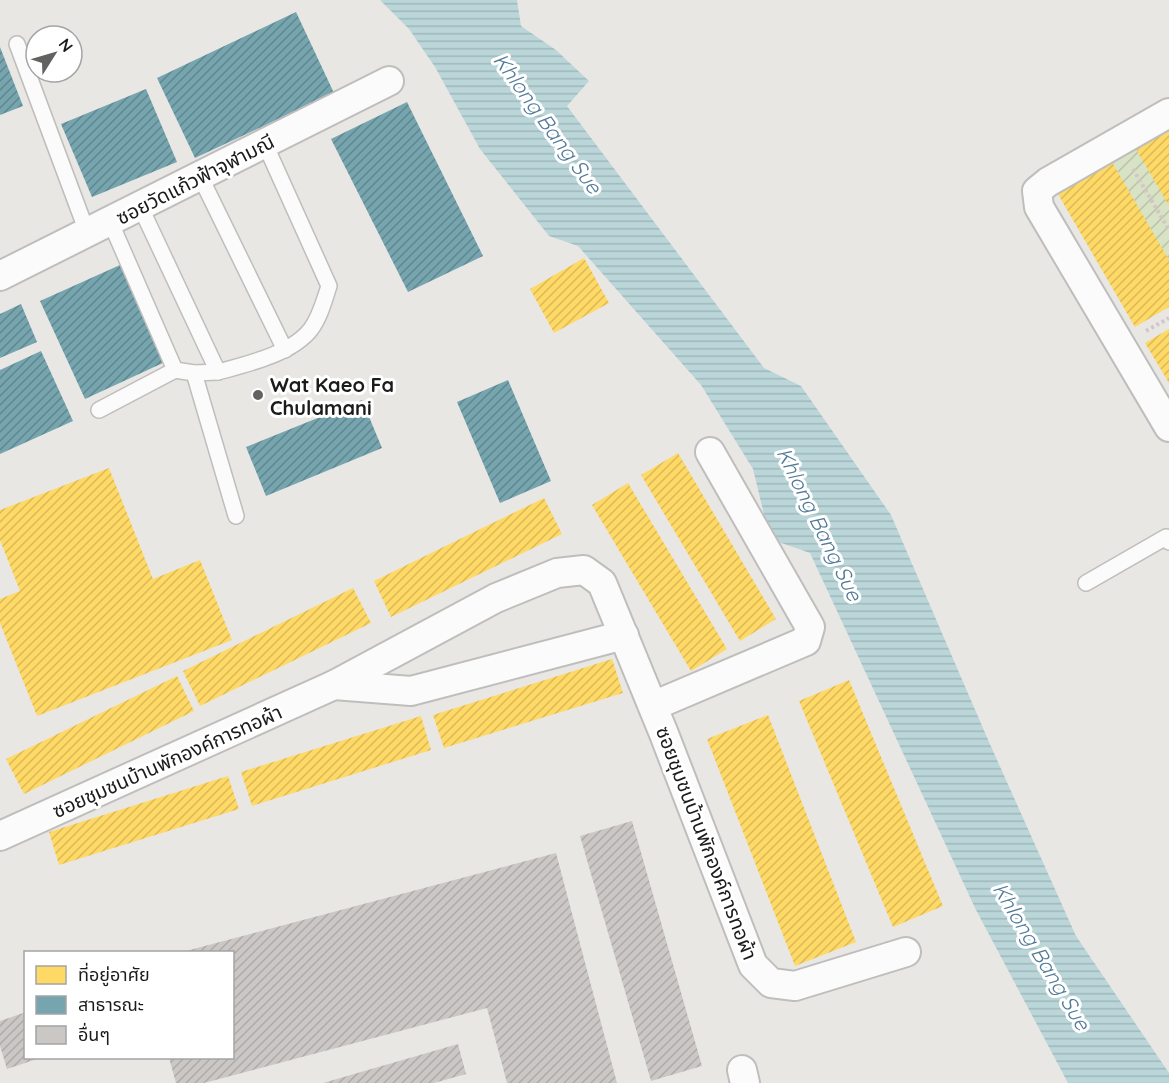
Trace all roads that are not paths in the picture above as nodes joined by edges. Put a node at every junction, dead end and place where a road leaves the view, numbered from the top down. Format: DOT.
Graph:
graph roads {
  1 [pos="17,44"];
  2 [pos="389,81"];
  3 [pos="1169,113"];
  4 [pos="265,144"];
  5 [pos="200,176"];
  6 [pos="140,206"];
  7 [pos="98,227"];
  8 [pos="0,276"];
  9 [pos="285,350"];
  10 [pos="175,370"];
  11 [pos="218,372"];
  12 [pos="194,373"];
  13 [pos="99,410"];
  14 [pos="1169,427"];
  15 [pos="710,452"];
  16 [pos="236,516"];
  17 [pos="1169,542"];
  18 [pos="1086,583"];
  19 [pos="624,635"];
  20 [pos="334,685"];
  21 [pos="653,706"];
  22 [pos="0,836"];
  23 [pos="906,952"];
  1 -- 7 [label="lane"];
  2 -- 4 [label="street, ซอยวัดแก้วฟ้าจุฬามณี"];
  3 -- 14 [label="street"];
  4 -- 5 [label="street, ซอยวัดแก้วฟ้าจุฬามณี"];
  4 -- 9 [label="lane"];
  5 -- 6 [label="street, ซอยวัดแก้วฟ้าจุฬามณี"];
  5 -- 9 [label="lane"];
  6 -- 7 [label="street, ซอยวัดแก้วฟ้าจุฬามณี"];
  6 -- 11 [label="lane"];
  7 -- 8 [label="street, ซอยวัดแก้วฟ้าจุฬามณี"];
  7 -- 10 [label="lane"];
  9 -- 11 [label="lane"];
  10 -- 12 [label="lane"];
  10 -- 13 [label="lane"];
  11 -- 12 [label="lane"];
  12 -- 16 [label="lane"];
  15 -- 21 [label="street"];
  17 -- 18 [label="lane"];
  19 -- 20 [label="street, ซอยชุมชนบ้านพักองค์การทอผ้า"];
  19 -- 20 [label="street, ซอยชุมชนบ้านพักองค์การทอผ้า"];
  19 -- 21 [label="street, ซอยชุมชนบ้านพักองค์การทอผ้า"];
  20 -- 22 [label="street, ซอยชุมชนบ้านพักองค์การทอผ้า"];
  21 -- 23 [label="street, ซอยชุมชนบ้านพักองค์การทอผ้า"];
}
